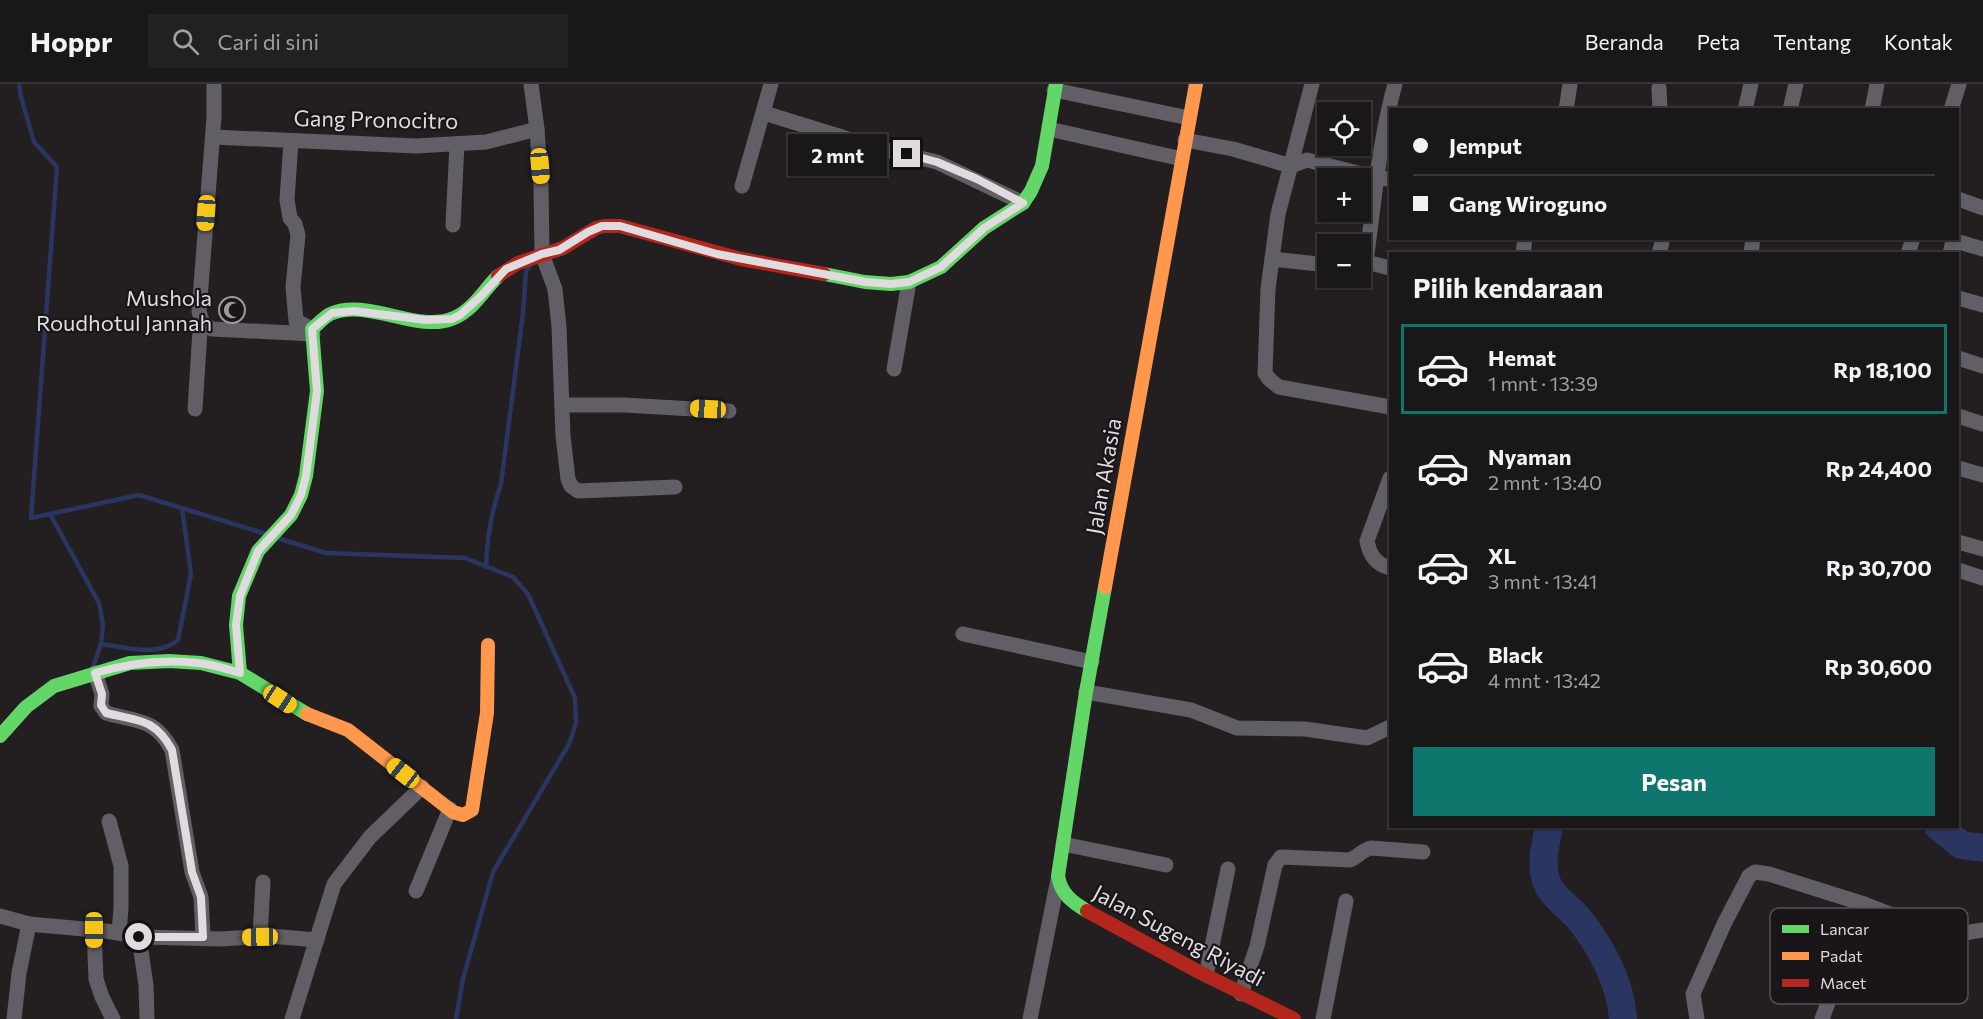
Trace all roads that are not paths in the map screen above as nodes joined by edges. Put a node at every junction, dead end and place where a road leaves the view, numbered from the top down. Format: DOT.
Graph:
graph roads {
  1 [pos="214,84"];
  2 [pos="531,84"];
  3 [pos="771,84"];
  4 [pos="1196,84"];
  5 [pos="1312,84"];
  6 [pos="1395,84"];
  7 [pos="1570,84"];
  8 [pos="1751,84"];
  9 [pos="1796,84"];
  10 [pos="1877,84"];
  11 [pos="1959,84"];
  12 [pos="1055,87"];
  13 [pos="1659,88"];
  14 [pos="1566,108"];
  15 [pos="1660,108"];
  16 [pos="1745,108"];
  17 [pos="1790,108"];
  18 [pos="1872,108"];
  19 [pos="1953,108"];
  20 [pos="764,112"];
  21 [pos="1189,118"];
  22 [pos="537,129"];
  23 [pos="1049,129"];
  24 [pos="213,137"];
  25 [pos="1185,140"];
  26 [pos="291,141"];
  27 [pos="457,144"];
  28 [pos="1182,159"];
  29 [pos="1291,166"];
  30 [pos="1384,178"];
  31 [pos="742,186"];
  32 [pos="1959,199"];
  33 [pos="1023,203"];
  34 [pos="1983,208"];
  35 [pos="453,225"];
  36 [pos="1370,234"];
  37 [pos="1983,249"];
  38 [pos="1950,252"];
  39 [pos="542,254"];
  40 [pos="1272,259"];
  41 [pos="1317,264"];
  42 [pos="1371,264"];
  43 [pos="1389,268"];
  44 [pos="909,282"];
  45 [pos="1959,298"];
  46 [pos="1983,305"];
  47 [pos="203,323"];
  48 [pos="312,332"];
  49 [pos="1959,358"];
  50 [pos="1983,366"];
  51 [pos="894,369"];
  52 [pos="562,405"];
  53 [pos="1389,407"];
  54 [pos="195,409"];
  55 [pos="729,411"];
  56 [pos="1959,416"];
  57 [pos="1983,424"];
  58 [pos="1959,468"];
  59 [pos="1983,475"];
  60 [pos="1389,481"];
  61 [pos="675,487"];
  62 [pos="1959,542"];
  63 [pos="1983,549"];
  64 [pos="1389,568"];
  65 [pos="1959,570"];
  66 [pos="1983,578"];
  67 [pos="963,634"];
  68 [pos="488,645"];
  69 [pos="1092,662"];
  70 [pos="95,673"];
  71 [pos="240,673"];
  72 [pos="1086,692"];
  73 [pos="1389,727"];
  74 [pos="0,736"];
  75 [pos="422,787"];
  76 [pos="450,809"];
  77 [pos="109,821"];
  78 [pos="1063,844"];
  79 [pos="1423,852"];
  80 [pos="1166,864"];
  81 [pos="1228,869"];
  82 [pos="1058,876"];
  83 [pos="263,882"];
  84 [pos="416,891"];
  85 [pos="1346,901"];
  86 [pos="1864,904"];
  87 [pos="1863,908"];
  88 [pos="1874,908"];
  89 [pos="0,916"];
  90 [pos="29,924"];
  91 [pos="94,930"];
  92 [pos="1983,930"];
  93 [pos="1968,932"];
  94 [pos="119,933"];
  95 [pos="139,937"];
  96 [pos="203,937"];
  97 [pos="260,937"];
  98 [pos="317,939"];
  99 [pos="1206,975"];
  100 [pos="1241,994"];
  101 [pos="1827,1004"];
  102 [pos="14,1019"];
  103 [pos="113,1019"];
  104 [pos="147,1019"];
  105 [pos="292,1019"];
  106 [pos="1030,1019"];
  107 [pos="1294,1019"];
  108 [pos="1323,1019"];
  109 [pos="1697,1019"];
  110 [pos="1821,1019"];
  1 -- 24 [label="street"];
  2 -- 22 [label="street"];
  3 -- 20 [label="street"];
  4 -- 21 [label="street, Jalan Akasia"];
  5 -- 29 [label="street"];
  6 -- 30 [label="street"];
  7 -- 14 [label="street"];
  8 -- 16 [label="street"];
  9 -- 17 [label="street"];
  10 -- 18 [label="street"];
  11 -- 19 [label="street"];
  12 -- 21 [label="street"];
  12 -- 23 [label="street"];
  13 -- 15 [label="street"];
  20 -- 31 [label="street"];
  20 -- 33 [label="street"];
  21 -- 25 [label="street, Jalan Akasia"];
  22 -- 27 [label="street, Gang Pronocitro"];
  22 -- 39 [label="street"];
  23 -- 28 [label="street"];
  23 -- 33 [label="street"];
  24 -- 26 [label="street, Gang Pronocitro"];
  24 -- 47 [label="street"];
  25 -- 28 [label="street, Jalan Akasia"];
  25 -- 29 [label="street"];
  26 -- 27 [label="street, Gang Pronocitro"];
  26 -- 48 [label="street"];
  27 -- 35 [label="street"];
  28 -- 69 [label="street, Jalan Akasia"];
  29 -- 30 [label="street"];
  29 -- 40 [label="street"];
  30 -- 36 [label="street"];
  32 -- 34 [label="street"];
  33 -- 44 [label="street"];
  37 -- 38 [label="street"];
  39 -- 44 [label="street"];
  39 -- 48 [label="street"];
  39 -- 52 [label="street"];
  40 -- 41 [label="street"];
  40 -- 53 [label="street"];
  42 -- 43 [label="street"];
  44 -- 51 [label="street"];
  45 -- 46 [label="street"];
  47 -- 48 [label="street"];
  47 -- 54 [label="street"];
  48 -- 71 [label="street"];
  49 -- 50 [label="street"];
  52 -- 55 [label="street"];
  52 -- 61 [label="street"];
  56 -- 57 [label="street"];
  58 -- 59 [label="street"];
  60 -- 64 [label="street"];
  62 -- 63 [label="street"];
  65 -- 66 [label="street"];
  67 -- 69 [label="street"];
  68 -- 76 [label="street"];
  69 -- 72 [label="street, Jalan Akasia"];
  70 -- 71 [label="street"];
  70 -- 74 [label="street"];
  70 -- 96 [label="street"];
  71 -- 75 [label="street"];
  72 -- 73 [label="street"];
  72 -- 78 [label="street, Jalan Akasia"];
  75 -- 76 [label="street"];
  75 -- 98 [label="street"];
  76 -- 84 [label="street"];
  77 -- 94 [label="street"];
  78 -- 80 [label="street"];
  78 -- 82 [label="street, Jalan Akasia"];
  79 -- 100 [label="street"];
  81 -- 99 [label="street"];
  82 -- 99 [label="street, Jalan Sugeng Riyadi"];
  82 -- 106 [label="street"];
  83 -- 97 [label="street"];
  85 -- 108 [label="street"];
  86 -- 87 [label="street"];
  86 -- 88 [label="street"];
  86 -- 109 [label="street"];
  89 -- 90 [label="street"];
  90 -- 91 [label="street"];
  90 -- 102 [label="street"];
  91 -- 94 [label="street"];
  91 -- 103 [label="street"];
  92 -- 93 [label="street"];
  94 -- 95 [label="street"];
  95 -- 96 [label="street"];
  95 -- 104 [label="street"];
  96 -- 97 [label="street"];
  97 -- 98 [label="street"];
  98 -- 105 [label="street"];
  99 -- 100 [label="street, Jalan Sugeng Riyadi"];
  100 -- 107 [label="street, Jalan Sugeng Riyadi"];
  101 -- 110 [label="street"];
}
